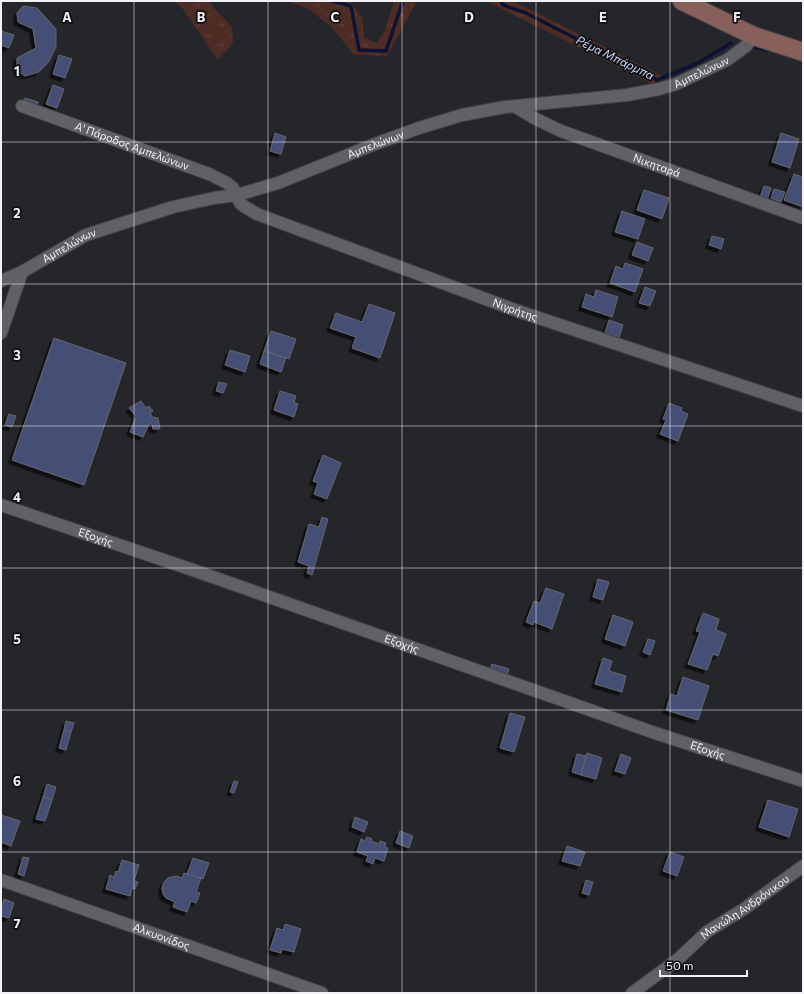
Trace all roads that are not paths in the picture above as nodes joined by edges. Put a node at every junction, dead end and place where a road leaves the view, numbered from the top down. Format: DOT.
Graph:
graph roads {
  1 [pos="682,1"];
  2 [pos="754,36"];
  3 [pos="803,52"];
  4 [pos="22,106"];
  5 [pos="514,106"];
  6 [pos="237,195"];
  7 [pos="803,218"];
  8 [pos="22,272"];
  9 [pos="1,281"];
  10 [pos="1,332"];
  11 [pos="803,406"];
  12 [pos="1,505"];
  13 [pos="803,781"];
  14 [pos="803,866"];
  15 [pos="1,880"];
  16 [pos="322,993"];
  17 [pos="632,993"];
  1 -- 2 [label="main road"];
  2 -- 3 [label="main road"];
  2 -- 5 [label="street, Αμπελώνων"];
  4 -- 6 [label="street, Α' Πάροδος Αμπελώνων"];
  5 -- 6 [label="street, Αμπελώνων"];
  5 -- 7 [label="street, Νικηταρά"];
  6 -- 8 [label="street, Αμπελώνων"];
  6 -- 11 [label="street, Νιγρήτης"];
  8 -- 9 [label="street, Αμπελώνων"];
  8 -- 10 [label="street"];
  12 -- 13 [label="street, Εξοχής"];
  14 -- 17 [label="street, Μανώλη Ανδρόνικου"];
  15 -- 16 [label="street, Αλκυονίδος"];
}
